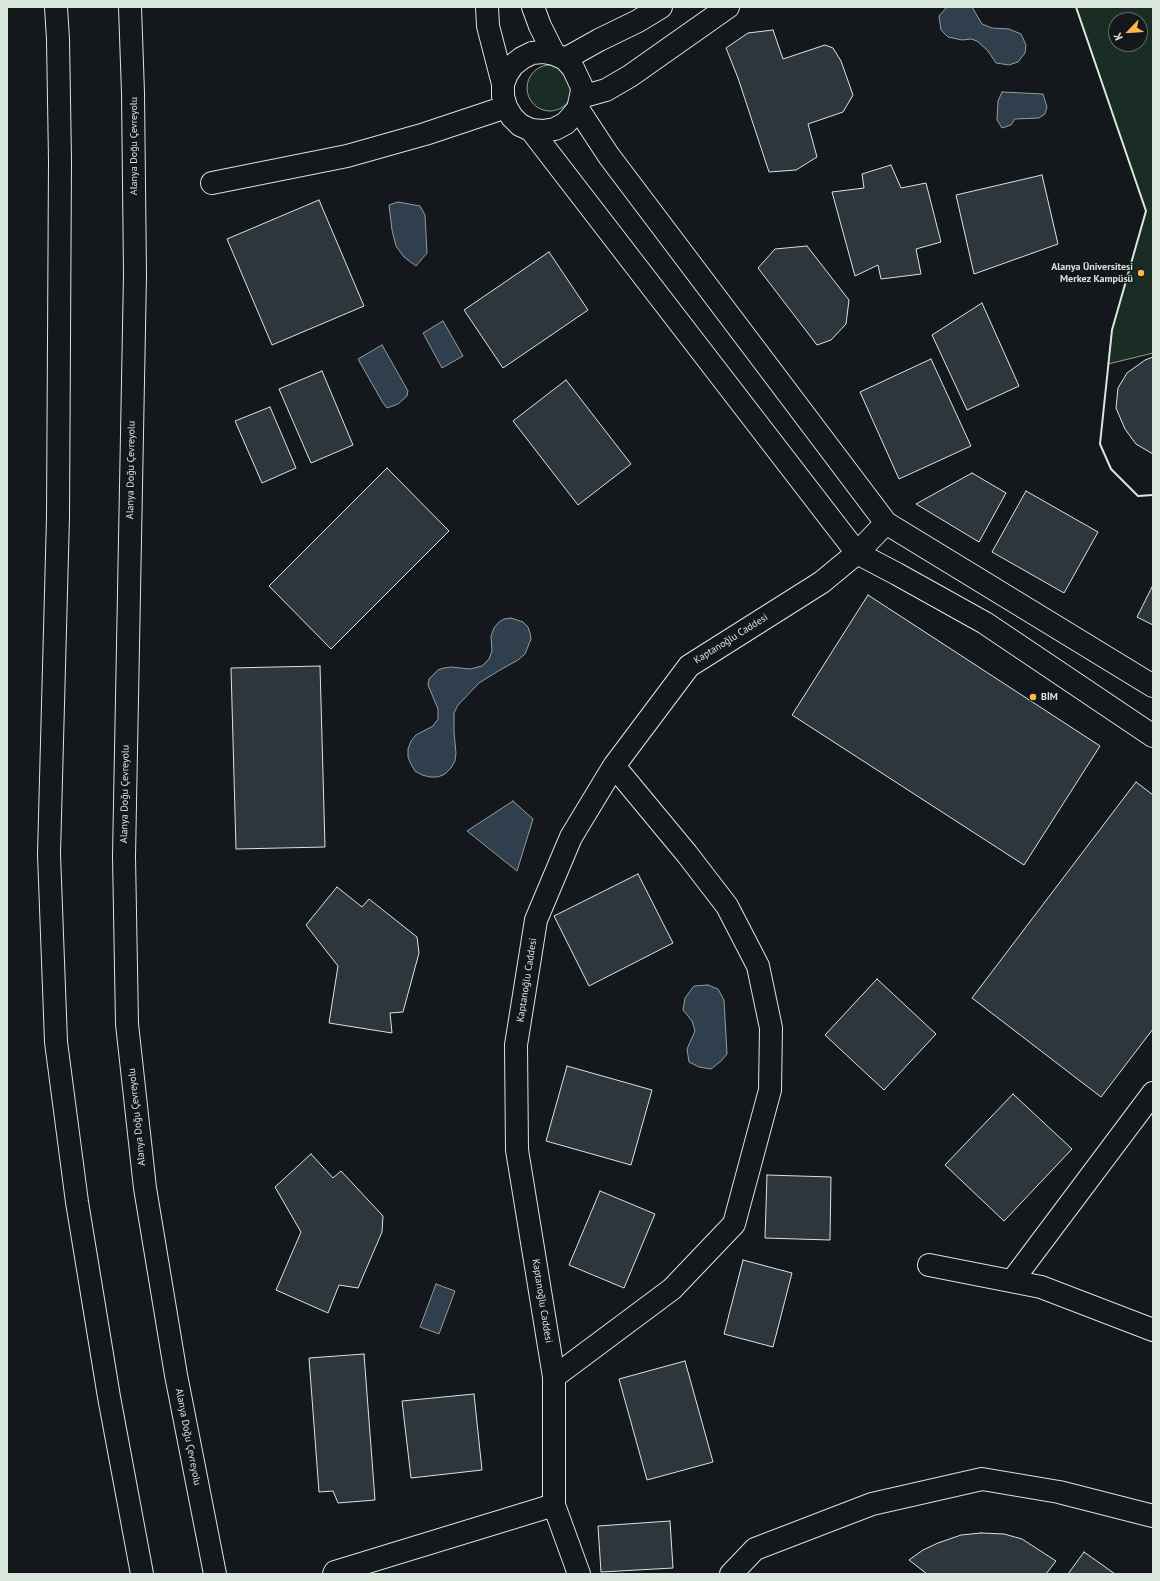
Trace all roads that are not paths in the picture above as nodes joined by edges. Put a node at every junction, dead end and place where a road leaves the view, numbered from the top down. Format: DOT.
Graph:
graph roads {
  1 [pos="56,7"];
  2 [pos="130,7"];
  3 [pos="487,7"];
  4 [pos="533,7"];
  5 [pos="661,7"];
  6 [pos="728,7"];
  7 [pos="559,57"];
  8 [pos="503,84"];
  9 [pos="579,103"];
  10 [pos="506,107"];
  11 [pos="531,130"];
  12 [pos="212,183"];
  13 [pos="886,523"];
  14 [pos="857,553"];
  15 [pos="1153,686"];
  16 [pos="1153,736"];
  17 [pos="614,766"];
  18 [pos="1153,1093"];
  19 [pos="930,1265"];
  20 [pos="1012,1281"];
  21 [pos="1153,1330"];
  22 [pos="554,1377"];
  23 [pos="554,1505"];
  24 [pos="1153,1516"];
  25 [pos="142,1574"];
  26 [pos="215,1574"];
  27 [pos="334,1574"];
  28 [pos="579,1574"];
  29 [pos="731,1574"];
  1 -- 25 [label="main road"];
  2 -- 26 [label="main road, Alanya Doğu Çevreyolu"];
  3 -- 8 [label="main road"];
  4 -- 7 [label="main road"];
  5 -- 7 [label="main road"];
  6 -- 9 [label="main road"];
  7 -- 8 [label="main road"];
  7 -- 9 [label="main road"];
  8 -- 10 [label="main road"];
  9 -- 11 [label="main road"];
  9 -- 13 [label="main road"];
  10 -- 11 [label="main road"];
  10 -- 12 [label="main road"];
  11 -- 14 [label="main road"];
  13 -- 14 [label="main road, Kaptanoğlu Caddesi"];
  13 -- 15 [label="main road"];
  14 -- 16 [label="main road"];
  14 -- 17 [label="main road, Kaptanoğlu Caddesi"];
  17 -- 22 [label="main road, Kaptanoğlu Caddesi"];
  17 -- 22 [label="main road"];
  18 -- 20 [label="main road"];
  19 -- 20 [label="main road"];
  20 -- 21 [label="main road"];
  22 -- 23 [label="main road, Kaptanoğlu Caddesi"];
  23 -- 27 [label="main road"];
  23 -- 28 [label="main road, Kaptanoğlu Caddesi"];
  24 -- 29 [label="main road"];
}
